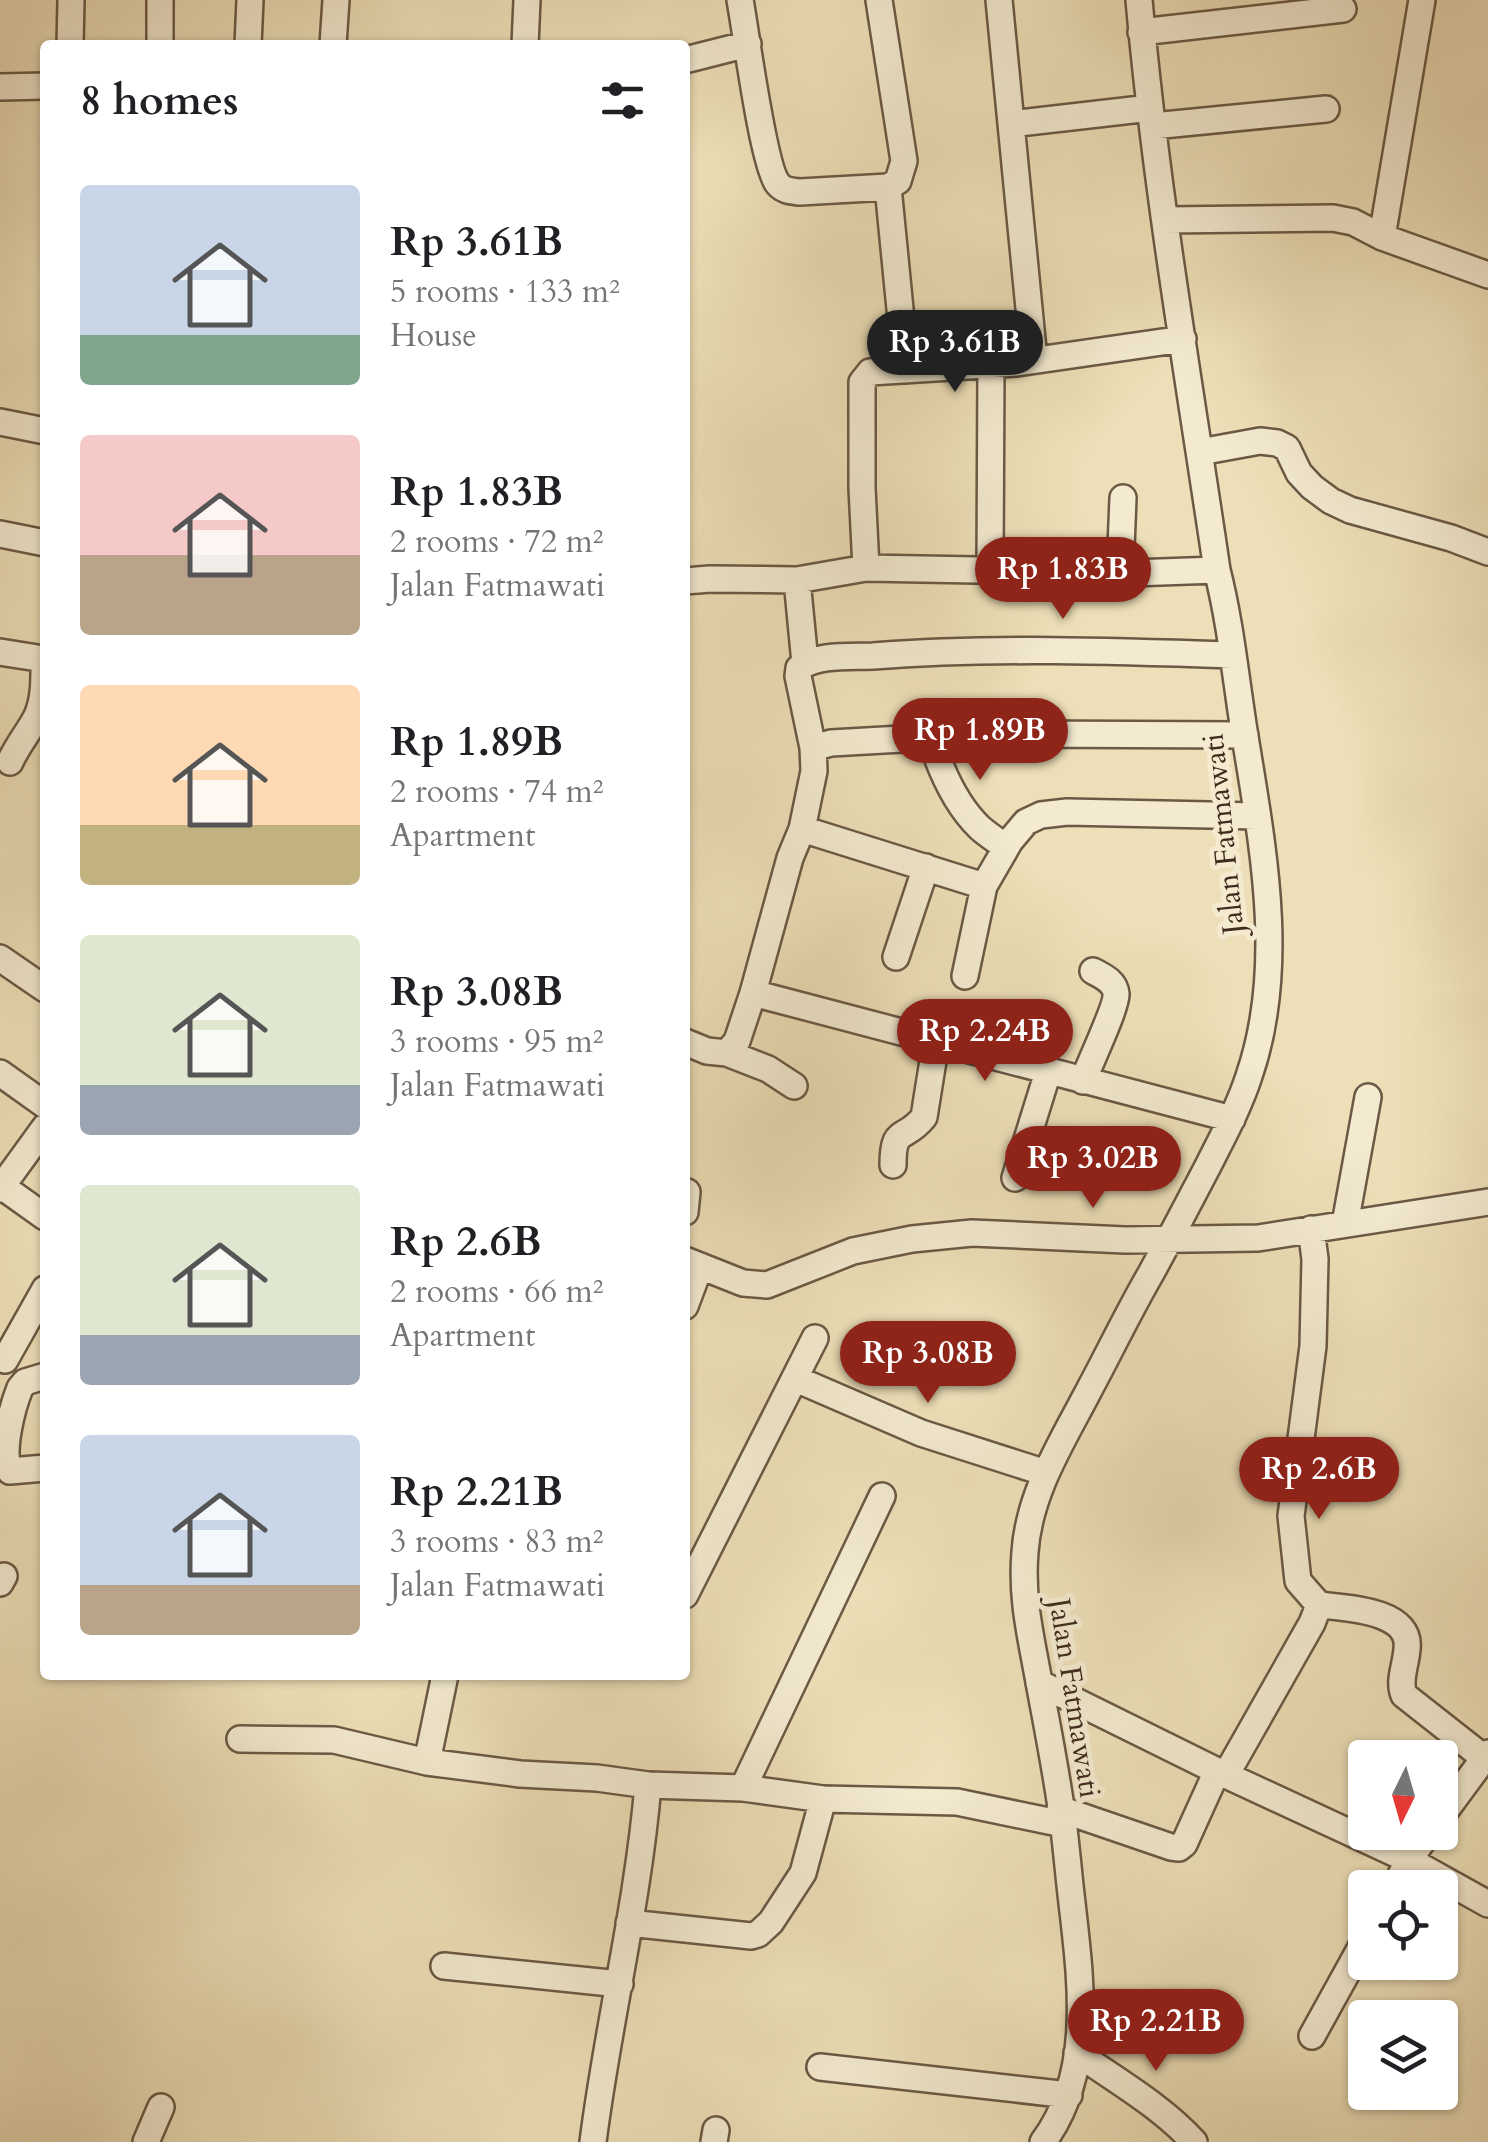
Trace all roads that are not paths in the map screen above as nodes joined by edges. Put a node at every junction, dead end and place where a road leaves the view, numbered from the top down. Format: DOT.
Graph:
graph roads {
  1 [pos="71,0"];
  2 [pos="160,0"];
  3 [pos="250,0"];
  4 [pos="336,0"];
  5 [pos="527,0"];
  6 [pos="740,0"];
  7 [pos="879,0"];
  8 [pos="999,0"];
  9 [pos="1138,0"];
  10 [pos="1422,0"];
  11 [pos="1343,9"];
  12 [pos="1142,32"];
  13 [pos="70,40"];
  14 [pos="160,40"];
  15 [pos="248,40"];
  16 [pos="333,40"];
  17 [pos="525,40"];
  18 [pos="748,44"];
  19 [pos="690,59"];
  20 [pos="40,86"];
  21 [pos="0,87"];
  22 [pos="1326,109"];
  23 [pos="1151,117"];
  24 [pos="1012,124"];
  25 [pos="888,187"];
  26 [pos="1166,220"];
  27 [pos="1382,236"];
  28 [pos="1488,276"];
  29 [pos="1183,340"];
  30 [pos="1034,360"];
  31 [pos="990,366"];
  32 [pos="906,370"];
  33 [pos="0,422"];
  34 [pos="40,430"];
  35 [pos="1200,452"];
  36 [pos="1123,498"];
  37 [pos="0,534"];
  38 [pos="40,543"];
  39 [pos="1488,552"];
  40 [pos="866,568"];
  41 [pos="990,569"];
  42 [pos="1217,570"];
  43 [pos="1120,572"];
  44 [pos="797,580"];
  45 [pos="690,581"];
  46 [pos="0,652"];
  47 [pos="1232,655"];
  48 [pos="40,658"];
  49 [pos="805,664"];
  50 [pos="40,707"];
  51 [pos="1245,735"];
  52 [pos="930,736"];
  53 [pos="813,748"];
  54 [pos="10,762"];
  55 [pos="1257,816"];
  56 [pos="802,828"];
  57 [pos="1006,848"];
  58 [pos="926,867"];
  59 [pos="984,886"];
  60 [pos="0,958"];
  61 [pos="896,958"];
  62 [pos="1092,971"];
  63 [pos="965,976"];
  64 [pos="40,985"];
  65 [pos="753,993"];
  66 [pos="936,1042"];
  67 [pos="690,1044"];
  68 [pos="727,1053"];
  69 [pos="1048,1072"];
  70 [pos="0,1073"];
  71 [pos="1083,1080"];
  72 [pos="794,1086"];
  73 [pos="1368,1097"];
  74 [pos="40,1101"];
  75 [pos="1232,1118"];
  76 [pos="40,1133"];
  77 [pos="893,1166"];
  78 [pos="1015,1178"];
  79 [pos="1,1187"];
  80 [pos="1488,1202"];
  81 [pos="40,1214"];
  82 [pos="1344,1224"];
  83 [pos="1311,1229"];
  84 [pos="1170,1241"];
  85 [pos="692,1263"];
  86 [pos="40,1299"];
  87 [pos="815,1338"];
  88 [pos="5,1360"];
  89 [pos="40,1377"];
  90 [pos="796,1380"];
  91 [pos="3,1429"];
  92 [pos="40,1468"];
  93 [pos="1046,1473"];
  94 [pos="882,1496"];
  95 [pos="690,1585"];
  96 [pos="1319,1605"];
  97 [pos="444,1680"];
  98 [pos="1039,1683"];
  99 [pos="240,1739"];
  100 [pos="1486,1756"];
  101 [pos="427,1762"];
  102 [pos="1222,1772"];
  103 [pos="648,1784"];
  104 [pos="744,1788"];
  105 [pos="1458,1794"];
  106 [pos="824,1799"];
  107 [pos="1062,1816"];
  108 [pos="1416,1850"];
  109 [pos="1409,1860"];
  110 [pos="1404,1870"];
  111 [pos="1488,1904"];
  112 [pos="629,1923"];
  113 [pos="444,1966"];
  114 [pos="1348,1971"];
  115 [pos="620,1984"];
  116 [pos="1312,2036"];
  117 [pos="1077,2053"];
  118 [pos="820,2067"];
  119 [pos="1069,2095"];
  120 [pos="161,2107"];
  121 [pos="146,2142"];
  122 [pos="593,2142"];
  123 [pos="1043,2142"];
  124 [pos="1194,2142"];
  1 -- 13 [label="street"];
  2 -- 14 [label="street"];
  3 -- 15 [label="street"];
  4 -- 16 [label="street"];
  5 -- 17 [label="street"];
  6 -- 18 [label="street"];
  7 -- 25 [label="street"];
  8 -- 24 [label="street"];
  9 -- 12 [label="street, Jalan Fatmawati"];
  10 -- 27 [label="street"];
  11 -- 12 [label="street"];
  12 -- 23 [label="street, Jalan Fatmawati"];
  18 -- 19 [label="street"];
  18 -- 25 [label="street"];
  20 -- 21 [label="street"];
  22 -- 23 [label="street"];
  23 -- 24 [label="street"];
  23 -- 26 [label="street, Jalan Fatmawati"];
  24 -- 30 [label="street"];
  25 -- 32 [label="street"];
  26 -- 27 [label="street"];
  26 -- 29 [label="street, Jalan Fatmawati"];
  27 -- 28 [label="street"];
  29 -- 30 [label="street"];
  29 -- 35 [label="street, Jalan Fatmawati"];
  30 -- 31 [label="street"];
  31 -- 32 [label="street"];
  31 -- 41 [label="street"];
  32 -- 40 [label="street"];
  33 -- 34 [label="street"];
  35 -- 39 [label="street"];
  35 -- 42 [label="street, Jalan Fatmawati"];
  36 -- 43 [label="street"];
  37 -- 38 [label="street"];
  40 -- 41 [label="street"];
  40 -- 44 [label="street"];
  41 -- 43 [label="street"];
  42 -- 43 [label="street"];
  42 -- 47 [label="street, Jalan Fatmawati"];
  44 -- 45 [label="street"];
  44 -- 49 [label="street"];
  46 -- 48 [label="street"];
  47 -- 49 [label="street"];
  47 -- 51 [label="street, Jalan Fatmawati"];
  49 -- 53 [label="street"];
  50 -- 54 [label="street"];
  51 -- 52 [label="street"];
  51 -- 55 [label="street, Jalan Fatmawati"];
  52 -- 53 [label="street"];
  52 -- 57 [label="street"];
  53 -- 56 [label="street"];
  55 -- 57 [label="street"];
  55 -- 75 [label="street, Jalan Fatmawati"];
  56 -- 58 [label="street"];
  56 -- 65 [label="street"];
  57 -- 59 [label="street"];
  58 -- 59 [label="street"];
  58 -- 61 [label="street"];
  59 -- 63 [label="street"];
  60 -- 64 [label="street"];
  62 -- 71 [label="street"];
  65 -- 66 [label="street"];
  65 -- 68 [label="street"];
  66 -- 69 [label="street"];
  66 -- 77 [label="street"];
  67 -- 68 [label="street"];
  68 -- 72 [label="street"];
  69 -- 71 [label="street"];
  69 -- 78 [label="street"];
  70 -- 74 [label="street"];
  71 -- 75 [label="street"];
  73 -- 82 [label="street"];
  75 -- 84 [label="street, Jalan Fatmawati"];
  76 -- 79 [label="street"];
  79 -- 81 [label="street"];
  80 -- 82 [label="street"];
  82 -- 83 [label="street"];
  83 -- 84 [label="street"];
  83 -- 96 [label="street"];
  84 -- 85 [label="street"];
  84 -- 93 [label="street, Jalan Fatmawati"];
  86 -- 88 [label="street"];
  87 -- 90 [label="street"];
  89 -- 91 [label="street"];
  90 -- 93 [label="street"];
  90 -- 95 [label="street"];
  91 -- 92 [label="street"];
  93 -- 98 [label="street, Jalan Fatmawati"];
  94 -- 104 [label="street"];
  96 -- 100 [label="street"];
  96 -- 102 [label="street"];
  97 -- 101 [label="street"];
  98 -- 102 [label="street"];
  98 -- 107 [label="street, Jalan Fatmawati"];
  99 -- 101 [label="street"];
  100 -- 105 [label="street"];
  101 -- 103 [label="street"];
  102 -- 107 [label="street"];
  102 -- 109 [label="street"];
  103 -- 104 [label="street"];
  103 -- 112 [label="street"];
  104 -- 106 [label="street"];
  106 -- 107 [label="street"];
  106 -- 112 [label="street"];
  107 -- 117 [label="street, Jalan Fatmawati"];
  108 -- 109 [label="street"];
  109 -- 110 [label="street"];
  109 -- 111 [label="street"];
  112 -- 115 [label="street"];
  113 -- 115 [label="street"];
  114 -- 116 [label="street"];
  115 -- 122 [label="street"];
  117 -- 119 [label="street, Jalan Fatmawati"];
  117 -- 124 [label="street"];
  118 -- 119 [label="street"];
  119 -- 123 [label="street, Jalan Fatmawati"];
  120 -- 121 [label="street"];
}
